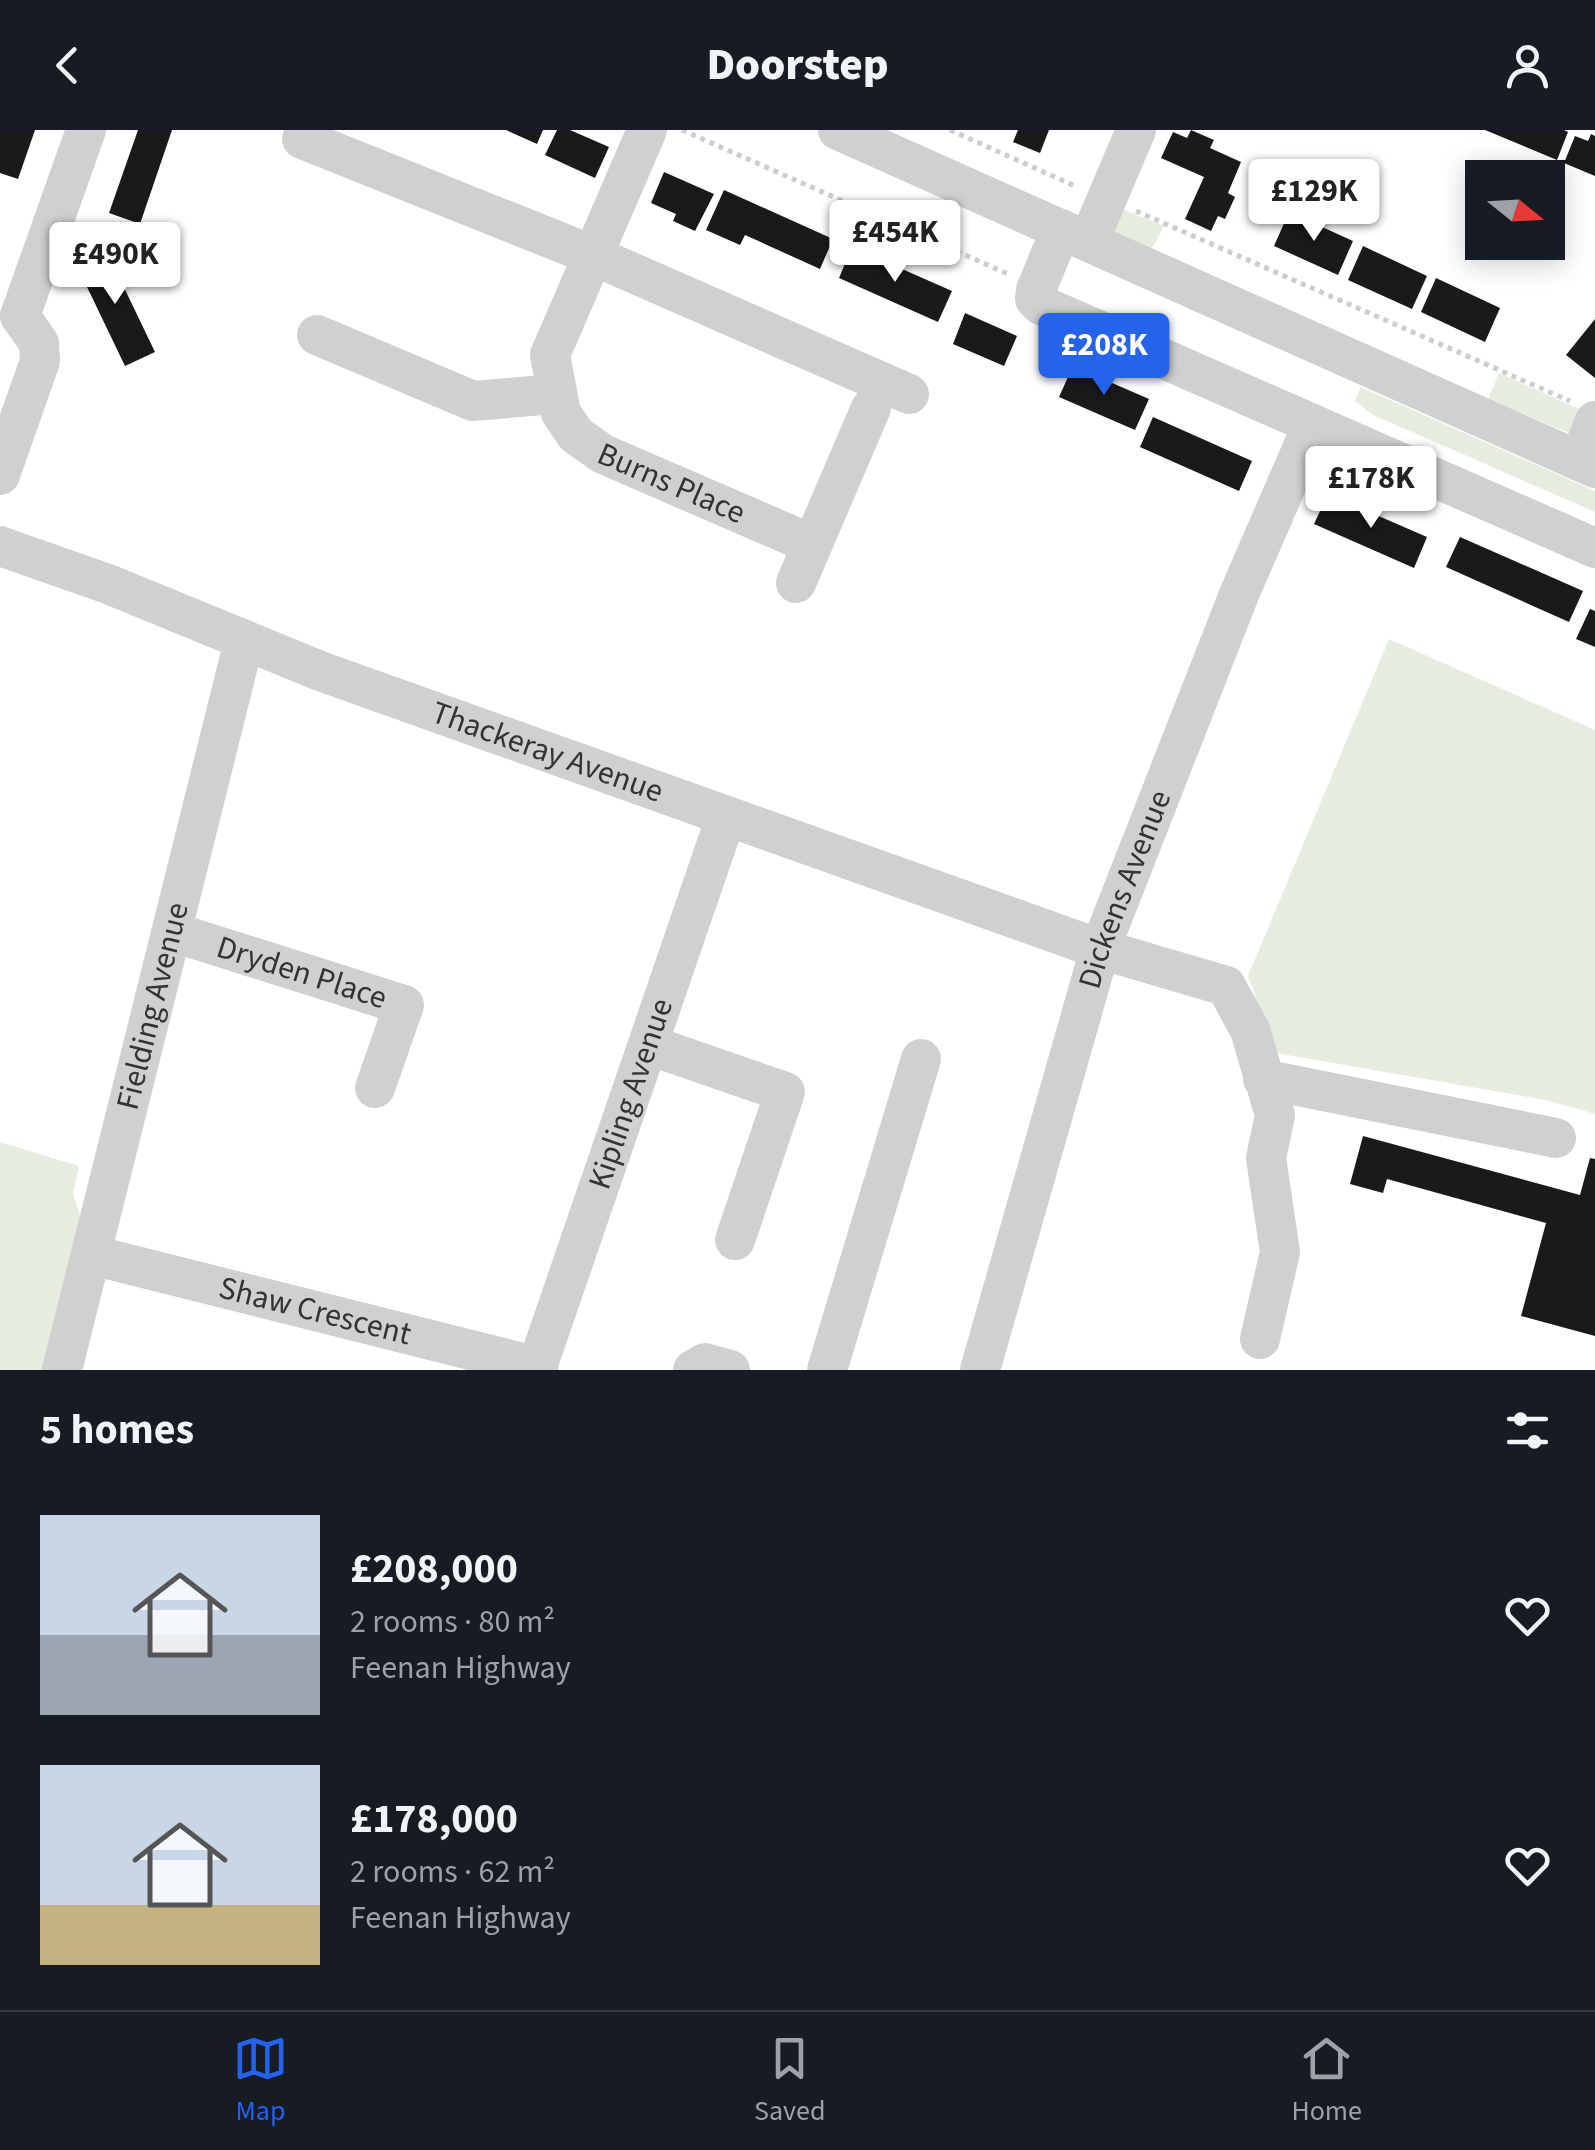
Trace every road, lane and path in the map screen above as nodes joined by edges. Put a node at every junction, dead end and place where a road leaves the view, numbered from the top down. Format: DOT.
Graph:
graph roads {
  1 [pos="86,130"];
  2 [pos="647,130"];
  3 [pos="682,130"];
  4 [pos="838,130"];
  5 [pos="950,130"];
  6 [pos="1136,130"];
  7 [pos="302,139"];
  8 [pos="1107,200"];
  9 [pos="1075,235"];
  10 [pos="592,255"];
  11 [pos="1017,278"];
  12 [pos="10,318"];
  13 [pos="317,334"];
  14 [pos="554,394"];
  15 [pos="909,394"];
  16 [pos="870,408"];
  17 [pos="1588,414"];
  18 [pos="1313,424"];
  19 [pos="1587,464"];
  20 [pos="0,475"];
  21 [pos="812,544"];
  22 [pos="0,546"];
  23 [pos="1595,548"];
  24 [pos="796,583"];
  25 [pos="244,640"];
  26 [pos="726,817"];
  27 [pos="173,932"];
  28 [pos="1100,948"];
  29 [pos="649,1044"];
  30 [pos="920,1059"];
  31 [pos="1263,1079"];
  32 [pos="375,1088"];
  33 [pos="1556,1138"];
  34 [pos="736,1240"];
  35 [pos="92,1255"];
  36 [pos="1260,1339"];
  37 [pos="537,1368"];
  38 [pos="62,1370"];
  39 [pos="693,1370"];
  40 [pos="730,1370"];
  41 [pos="828,1370"];
  42 [pos="980,1370"];
  1 -- 12 [label="street"];
  2 -- 10 [label="street"];
  3 -- 11 [label="path"];
  4 -- 9 [label="street"];
  5 -- 8 [label="path"];
  6 -- 8 [label="street"];
  7 -- 10 [label="street"];
  8 -- 9 [label="street"];
  8 -- 17 [label="path"];
  9 -- 18 [label="street"];
  9 -- 19 [label="street"];
  10 -- 14 [label="street"];
  10 -- 15 [label="street"];
  12 -- 20 [label="street"];
  13 -- 14 [label="street"];
  14 -- 21 [label="street, Burns Place"];
  16 -- 21 [label="street"];
  17 -- 19 [label="street"];
  18 -- 23 [label="street"];
  18 -- 28 [label="street, Dickens Avenue"];
  21 -- 24 [label="street"];
  22 -- 25 [label="street, Thackeray Avenue"];
  25 -- 26 [label="street, Thackeray Avenue"];
  25 -- 27 [label="street, Fielding Avenue"];
  26 -- 28 [label="street, Thackeray Avenue"];
  26 -- 29 [label="street, Kipling Avenue"];
  27 -- 32 [label="street, Dryden Place"];
  27 -- 35 [label="street, Fielding Avenue"];
  28 -- 31 [label="street, Thackeray Avenue"];
  28 -- 42 [label="street, Dickens Avenue"];
  29 -- 34 [label="street"];
  29 -- 37 [label="street, Kipling Avenue"];
  30 -- 41 [label="street"];
  31 -- 33 [label="street"];
  31 -- 36 [label="street"];
  35 -- 37 [label="street, Shaw Crescent"];
  35 -- 38 [label="street, Fielding Avenue"];
  39 -- 40 [label="street"];
}
